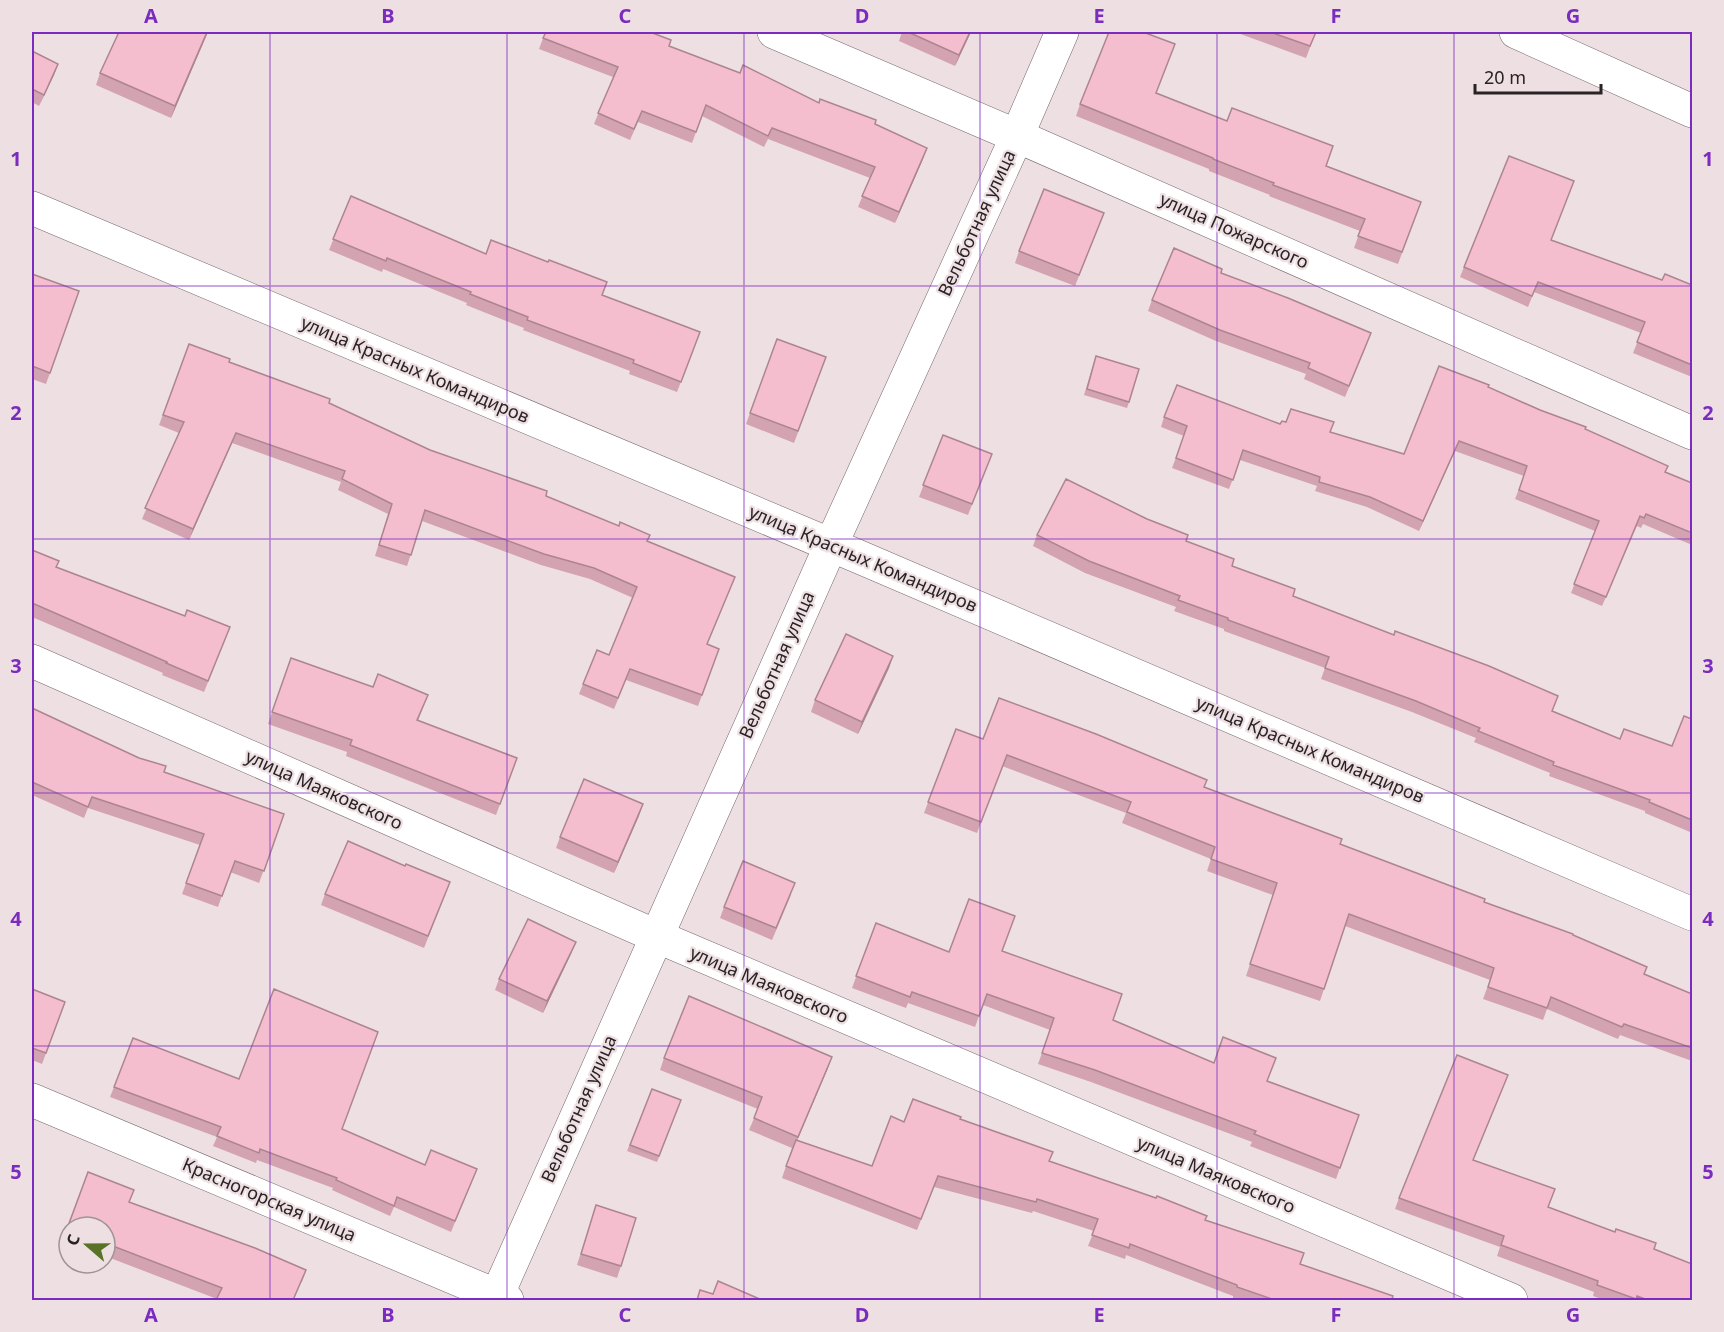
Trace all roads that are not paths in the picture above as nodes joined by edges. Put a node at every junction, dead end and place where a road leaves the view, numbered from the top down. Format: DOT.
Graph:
graph roads {
  1 [pos="774,32"];
  2 [pos="1062,32"];
  3 [pos="1516,32"];
  4 [pos="1692,111"];
  5 [pos="1017,136"];
  6 [pos="32,208"];
  7 [pos="1692,433"];
  8 [pos="831,545"];
  9 [pos="32,661"];
  10 [pos="1692,914"];
  11 [pos="656,936"];
  12 [pos="32,1100"];
  13 [pos="500,1299"];
  14 [pos="1511,1300"];
  1 -- 5 [label="street, улица Пожарского"];
  2 -- 5 [label="street, Вельботная улица"];
  3 -- 4 [label="street"];
  5 -- 7 [label="street, улица Пожарского"];
  5 -- 8 [label="street, Вельботная улица"];
  6 -- 8 [label="street, улица Красных Командиров"];
  8 -- 10 [label="street, улица Красных Командиров"];
  8 -- 11 [label="street, Вельботная улица"];
  9 -- 11 [label="street, улица Маяковского"];
  11 -- 13 [label="street, Вельботная улица"];
  11 -- 14 [label="street, улица Маяковского"];
  12 -- 13 [label="street, Красногорская улица"];
}
